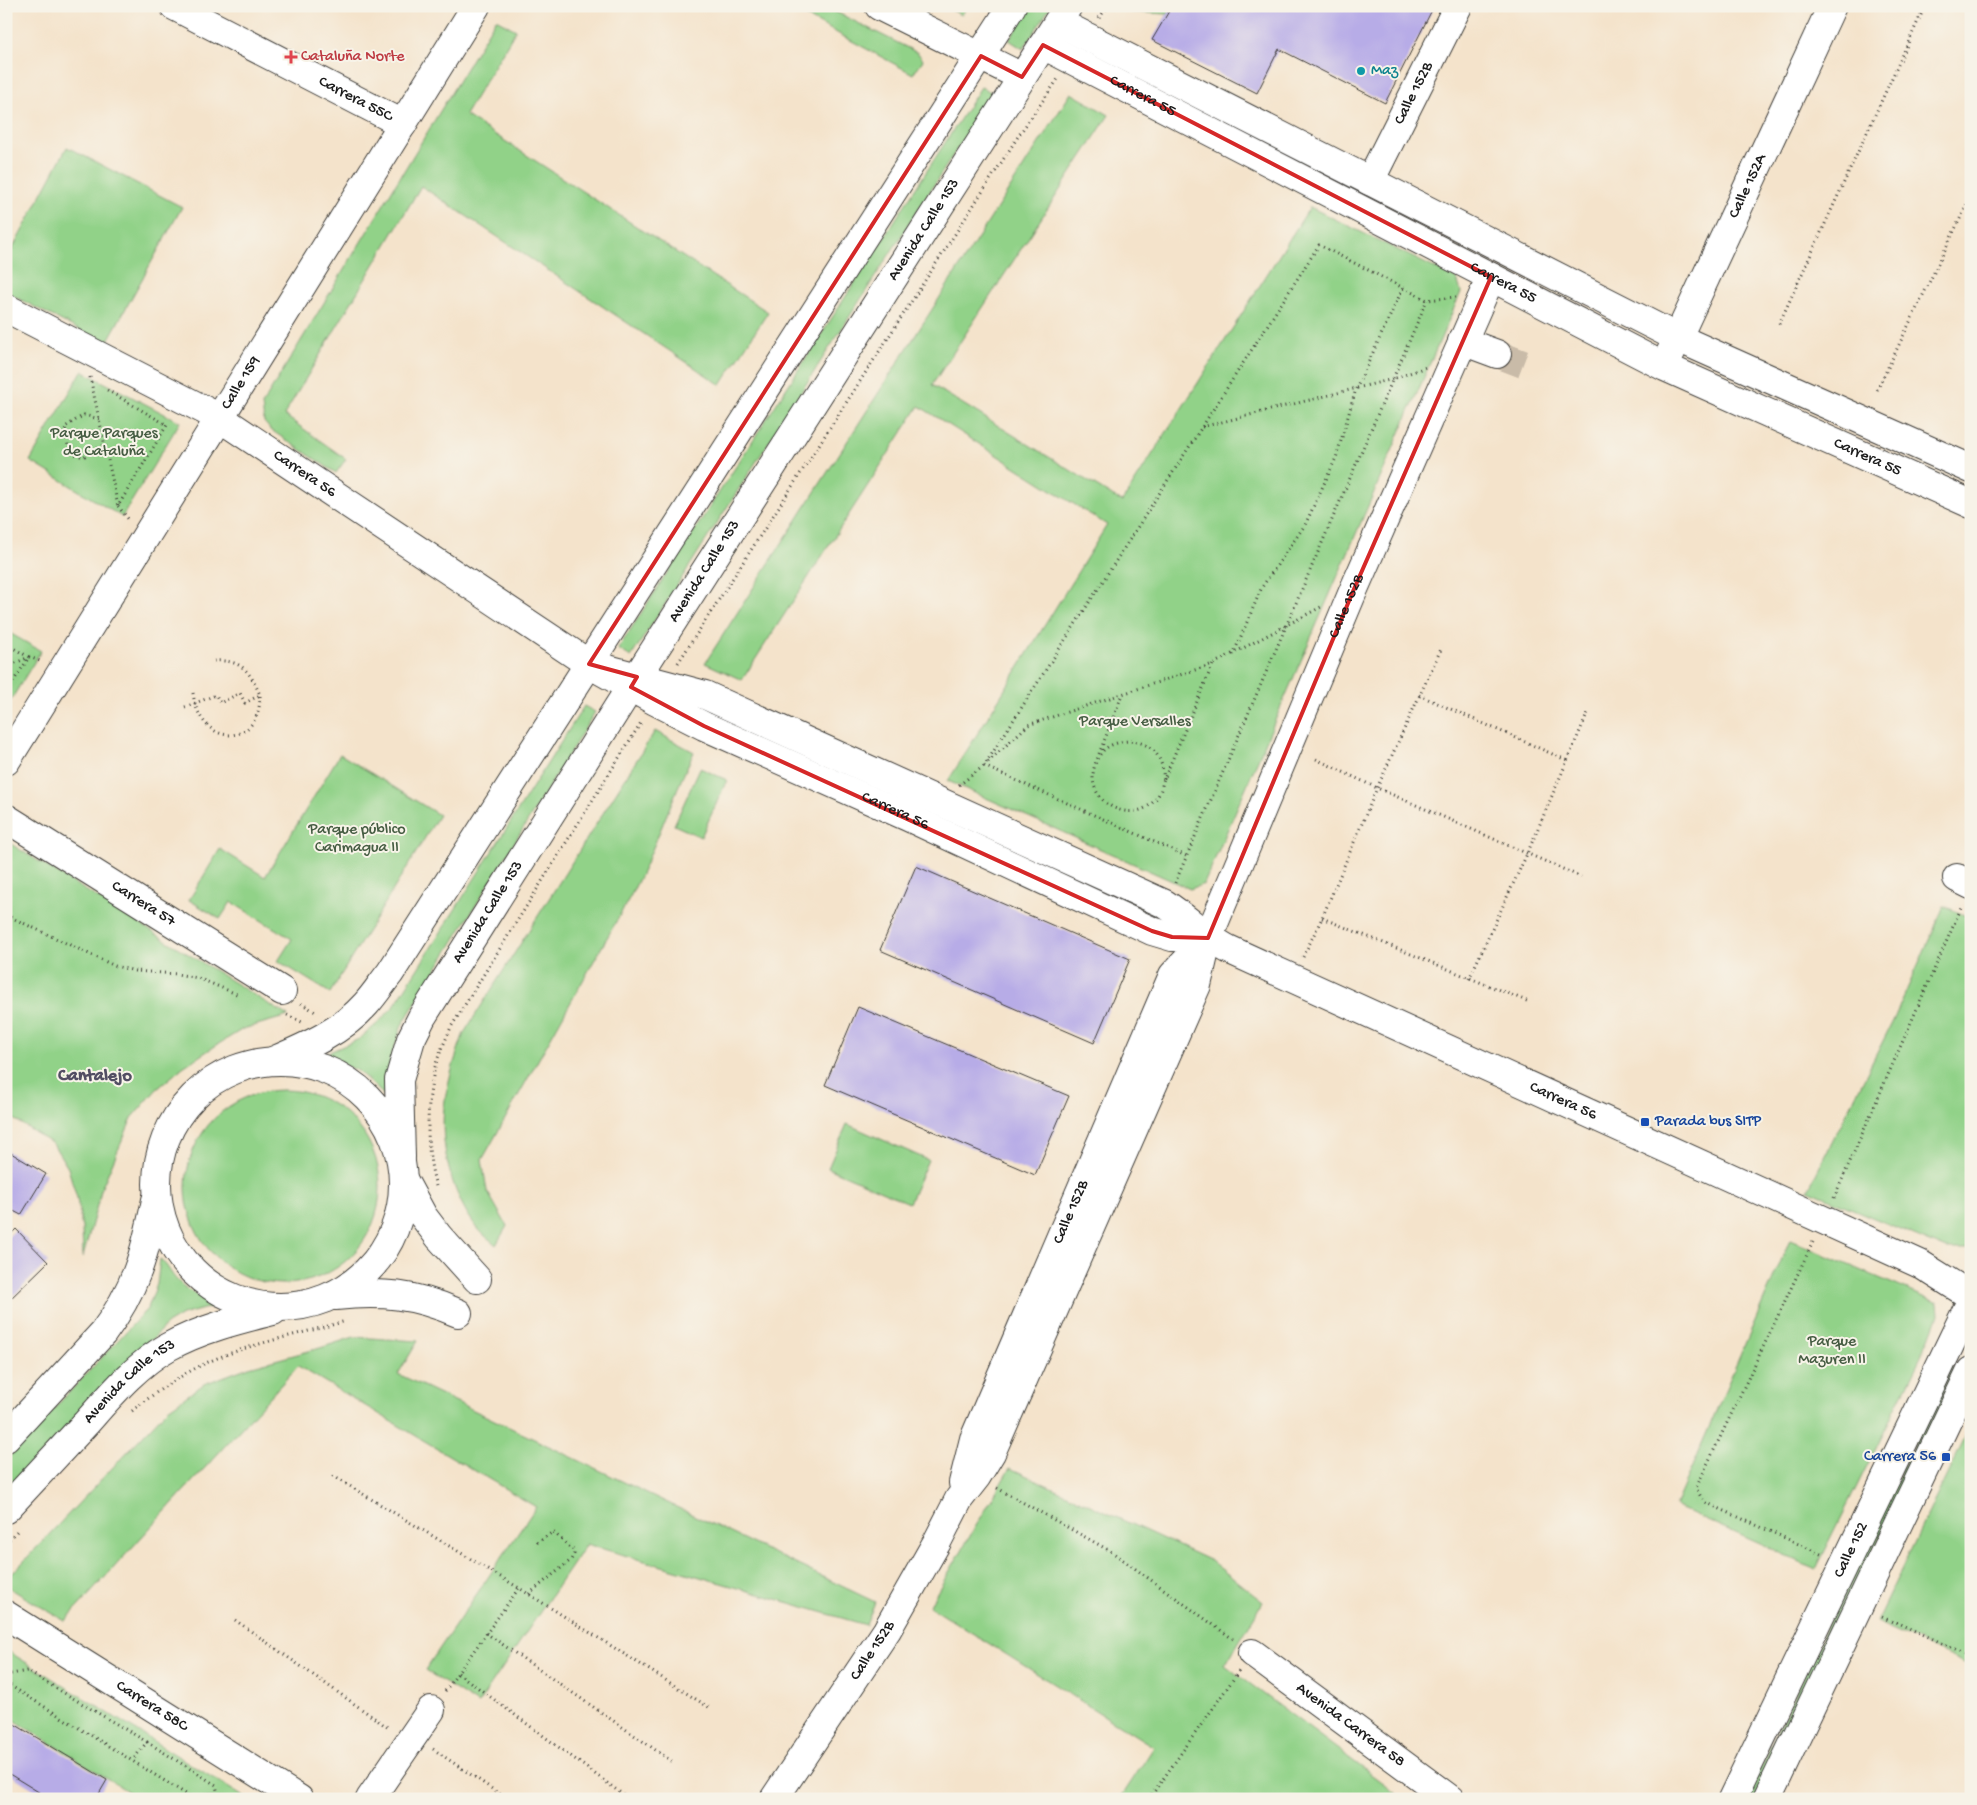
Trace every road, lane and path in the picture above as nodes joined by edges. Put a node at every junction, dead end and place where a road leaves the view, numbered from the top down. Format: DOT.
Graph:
graph roads {
  1 [pos="174,6"];
  2 [pos="476,6"];
  3 [pos="879,6"];
  4 [pos="1012,6"];
  5 [pos="1458,6"];
  6 [pos="1832,6"];
  7 [pos="1925,6"];
  8 [pos="1063,14"];
  9 [pos="1043,45"];
  10 [pos="980,56"];
  11 [pos="1145,66"];
  12 [pos="1022,77"];
  13 [pos="1132,91"];
  14 [pos="403,124"];
  15 [pos="1021,132"];
  16 [pos="1370,181"];
  17 [pos="1971,196"];
  18 [pos="1487,285"];
  19 [pos="1403,288"];
  20 [pos="1427,300"];
  21 [pos="6,308"];
  22 [pos="1779,324"];
  23 [pos="1678,338"];
  24 [pos="1459,349"];
  25 [pos="1498,354"];
  26 [pos="1664,367"];
  27 [pos="1394,379"];
  28 [pos="98,384"];
  29 [pos="105,388"];
  30 [pos="1356,389"];
  31 [pos="1877,390"];
  32 [pos="220,418"];
  33 [pos="98,419"];
  34 [pos="1202,427"];
  35 [pos="104,445"];
  36 [pos="1961,464"];
  37 [pos="1936,489"];
  38 [pos="1971,504"];
  39 [pos="1354,589"];
  40 [pos="1286,625"];
  41 [pos="6,644"];
  42 [pos="1442,647"];
  43 [pos="1233,655"];
  44 [pos="28,657"];
  45 [pos="214,661"];
  46 [pos="589,664"];
  47 [pos="678,664"];
  48 [pos="1213,664"];
  49 [pos="6,667"];
  50 [pos="634,682"];
  51 [pos="6,693"];
  52 [pos="193,693"];
  53 [pos="260,695"];
  54 [pos="1122,695"];
  55 [pos="1419,695"];
  56 [pos="194,704"];
  57 [pos="185,708"];
  58 [pos="1589,710"];
  59 [pos="646,715"];
  60 [pos="1099,755"];
  61 [pos="1316,759"];
  62 [pos="6,760"];
  63 [pos="1566,760"];
  64 [pos="984,766"];
  65 [pos="1164,779"];
  66 [pos="1377,788"];
  67 [pos="938,800"];
  68 [pos="6,818"];
  69 [pos="1527,854"];
  70 [pos="1186,856"];
  71 [pos="1581,877"];
  72 [pos="1963,889"];
  73 [pos="1165,904"];
  74 [pos="6,915"];
  75 [pos="1322,918"];
  76 [pos="1208,938"];
  77 [pos="1302,960"];
  78 [pos="1469,979"];
  79 [pos="242,996"];
  80 [pos="1529,1002"];
  81 [pos="283,1003"];
  82 [pos="302,1022"];
  83 [pos="275,1060"];
  84 [pos="402,1169"];
  85 [pos="436,1188"];
  86 [pos="157,1194"];
  87 [pos="1823,1221"];
  88 [pos="1920,1264"];
  89 [pos="477,1278"];
  90 [pos="1971,1278"];
  91 [pos="336,1296"];
  92 [pos="1971,1296"];
  93 [pos="1971,1301"];
  94 [pos="286,1308"];
  95 [pos="458,1313"];
  96 [pos="352,1320"];
  97 [pos="1971,1371"];
  98 [pos="125,1416"];
  99 [pos="6,1438"];
  100 [pos="333,1476"];
  101 [pos="977,1476"];
  102 [pos="959,1498"];
  103 [pos="13,1519"];
  104 [pos="6,1543"];
  105 [pos="535,1544"];
  106 [pos="1831,1558"];
  107 [pos="519,1588"];
  108 [pos="529,1594"];
  109 [pos="1876,1613"];
  110 [pos="6,1615"];
  111 [pos="235,1620"];
  112 [pos="486,1633"];
  113 [pos="1252,1653"];
  114 [pos="1971,1656"];
  115 [pos="458,1673"];
  116 [pos="6,1675"];
  117 [pos="6,1684"];
  118 [pos="710,1708"];
  119 [pos="431,1710"];
  120 [pos="411,1739"];
  121 [pos="147,1742"];
  122 [pos="132,1761"];
  123 [pos="673,1762"];
  124 [pos="194,1799"];
  125 [pos="219,1799"];
  126 [pos="299,1799"];
  127 [pos="370,1799"];
  128 [pos="507,1799"];
  129 [pos="629,1799"];
  130 [pos="774,1799"];
  131 [pos="1149,1799"];
  132 [pos="1450,1799"];
  133 [pos="1732,1799"];
  134 [pos="1767,1799"];
  1 -- 14 [label="street, Carrera 55C"];
  2 -- 14 [label="street, Calle 159"];
  3 -- 10 [label="street"];
  4 -- 10 [label="street"];
  5 -- 16 [label="street, Calle 152B"];
  6 -- 23 [label="street, Calle 152A"];
  7 -- 22 [label="path"];
  8 -- 9 [label="street, Avenida Calle 153"];
  8 -- 11 [label="street, Carrera 55"];
  9 -- 12 [label="street, Avenida Calle 153"];
  9 -- 13 [label="street, Carrera 55"];
  10 -- 12 [label="street"];
  10 -- 46 [label="street"];
  11 -- 13 [label="street"];
  11 -- 16 [label="street, Carrera 55"];
  12 -- 50 [label="street, Avenida Calle 153"];
  13 -- 18 [label="street, Carrera 55"];
  14 -- 32 [label="street, Calle 159"];
  15 -- 47 [label="path"];
  16 -- 23 [label="street, Carrera 55"];
  17 -- 31 [label="path"];
  18 -- 20 [label="path"];
  18 -- 24 [label="street, Calle 152B"];
  18 -- 26 [label="street, Carrera 55"];
  19 -- 20 [label="path"];
  19 -- 30 [label="path"];
  19 -- 34 [label="path"];
  20 -- 27 [label="path"];
  21 -- 32 [label="street, Carrera 56"];
  23 -- 26 [label="street, Calle 152A"];
  23 -- 36 [label="street, Carrera 55"];
  24 -- 25 [label="street"];
  24 -- 27 [label="path"];
  24 -- 39 [label="street, Calle 152B"];
  26 -- 37 [label="street, Carrera 55"];
  27 -- 30 [label="path"];
  27 -- 40 [label="path"];
  28 -- 33 [label="path"];
  29 -- 35 [label="path"];
  30 -- 34 [label="path"];
  30 -- 43 [label="path"];
  32 -- 46 [label="street, Carrera 56"];
  32 -- 62 [label="street, Calle 159"];
  33 -- 35 [label="path"];
  33 -- 35 [label="path"];
  34 -- 64 [label="path"];
  36 -- 37 [label="street"];
  37 -- 38 [label="street, Carrera 55"];
  39 -- 40 [label="path"];
  39 -- 76 [label="street, Calle 152B"];
  40 -- 43 [label="path"];
  40 -- 70 [label="path"];
  41 -- 44 [label="path"];
  42 -- 55 [label="path"];
  43 -- 48 [label="path"];
  44 -- 49 [label="path"];
  44 -- 51 [label="path"];
  45 -- 53 [label="path"];
  46 -- 50 [label="street, Carrera 56"];
  46 -- 83 [label="street"];
  48 -- 54 [label="path"];
  48 -- 65 [label="path"];
  50 -- 67 [label="street, Carrera 56"];
  50 -- 76 [label="street, Carrera 56"];
  50 -- 84 [label="street, Avenida Calle 153"];
  52 -- 56 [label="path"];
  53 -- 56 [label="path"];
  53 -- 56 [label="path"];
  54 -- 60 [label="path"];
  54 -- 64 [label="path"];
  55 -- 63 [label="path"];
  55 -- 66 [label="path"];
  56 -- 57 [label="path"];
  58 -- 63 [label="path"];
  59 -- 85 [label="path"];
  60 -- 65 [label="path"];
  60 -- 65 [label="path"];
  61 -- 66 [label="path"];
  63 -- 69 [label="path"];
  64 -- 67 [label="path"];
  64 -- 70 [label="path"];
  66 -- 69 [label="path"];
  66 -- 75 [label="path"];
  67 -- 73 [label="street, Carrera 56"];
  68 -- 81 [label="street, Carrera 57"];
  69 -- 71 [label="path"];
  69 -- 78 [label="path"];
  70 -- 73 [label="path"];
  72 -- 87 [label="path"];
  73 -- 76 [label="street, Carrera 56"];
  74 -- 79 [label="path"];
  75 -- 77 [label="path"];
  75 -- 78 [label="path"];
  76 -- 87 [label="street, Carrera 56"];
  76 -- 101 [label="street, Calle 152B"];
  76 -- 102 [label="street, Calle 152B"];
  78 -- 80 [label="path"];
  81 -- 82 [label="path"];
  83 -- 84 [label="street"];
  83 -- 86 [label="street"];
  84 -- 89 [label="street"];
  84 -- 91 [label="street, Avenida Calle 153"];
  86 -- 94 [label="street"];
  86 -- 99 [label="street"];
  87 -- 88 [label="street, Carrera 56"];
  87 -- 106 [label="path"];
  88 -- 90 [label="street, Carrera 56"];
  88 -- 92 [label="street, Carrera 56"];
  91 -- 94 [label="street"];
  91 -- 95 [label="street"];
  93 -- 133 [label="street, Calle 152"];
  94 -- 103 [label="street, Avenida Calle 153"];
  96 -- 98 [label="path"];
  97 -- 134 [label="street, Calle 152"];
  100 -- 107 [label="path"];
  101 -- 102 [label="street, Calle 152B"];
  101 -- 113 [label="path"];
  102 -- 130 [label="street, Calle 152B"];
  103 -- 104 [label="path"];
  105 -- 108 [label="path"];
  107 -- 108 [label="path"];
  107 -- 112 [label="path"];
  108 -- 118 [label="path"];
  109 -- 114 [label="path"];
  110 -- 126 [label="street, Carrera 58C"];
  111 -- 120 [label="path"];
  112 -- 115 [label="path"];
  112 -- 123 [label="path"];
  113 -- 131 [label="path"];
  113 -- 132 [label="street, Avenida Carrera 58"];
  115 -- 119 [label="path"];
  115 -- 129 [label="path"];
  116 -- 121 [label="path"];
  117 -- 122 [label="path"];
  119 -- 120 [label="street"];
  120 -- 127 [label="street"];
  120 -- 128 [label="path"];
  121 -- 122 [label="path"];
  121 -- 125 [label="path"];
  122 -- 124 [label="path"];
}
